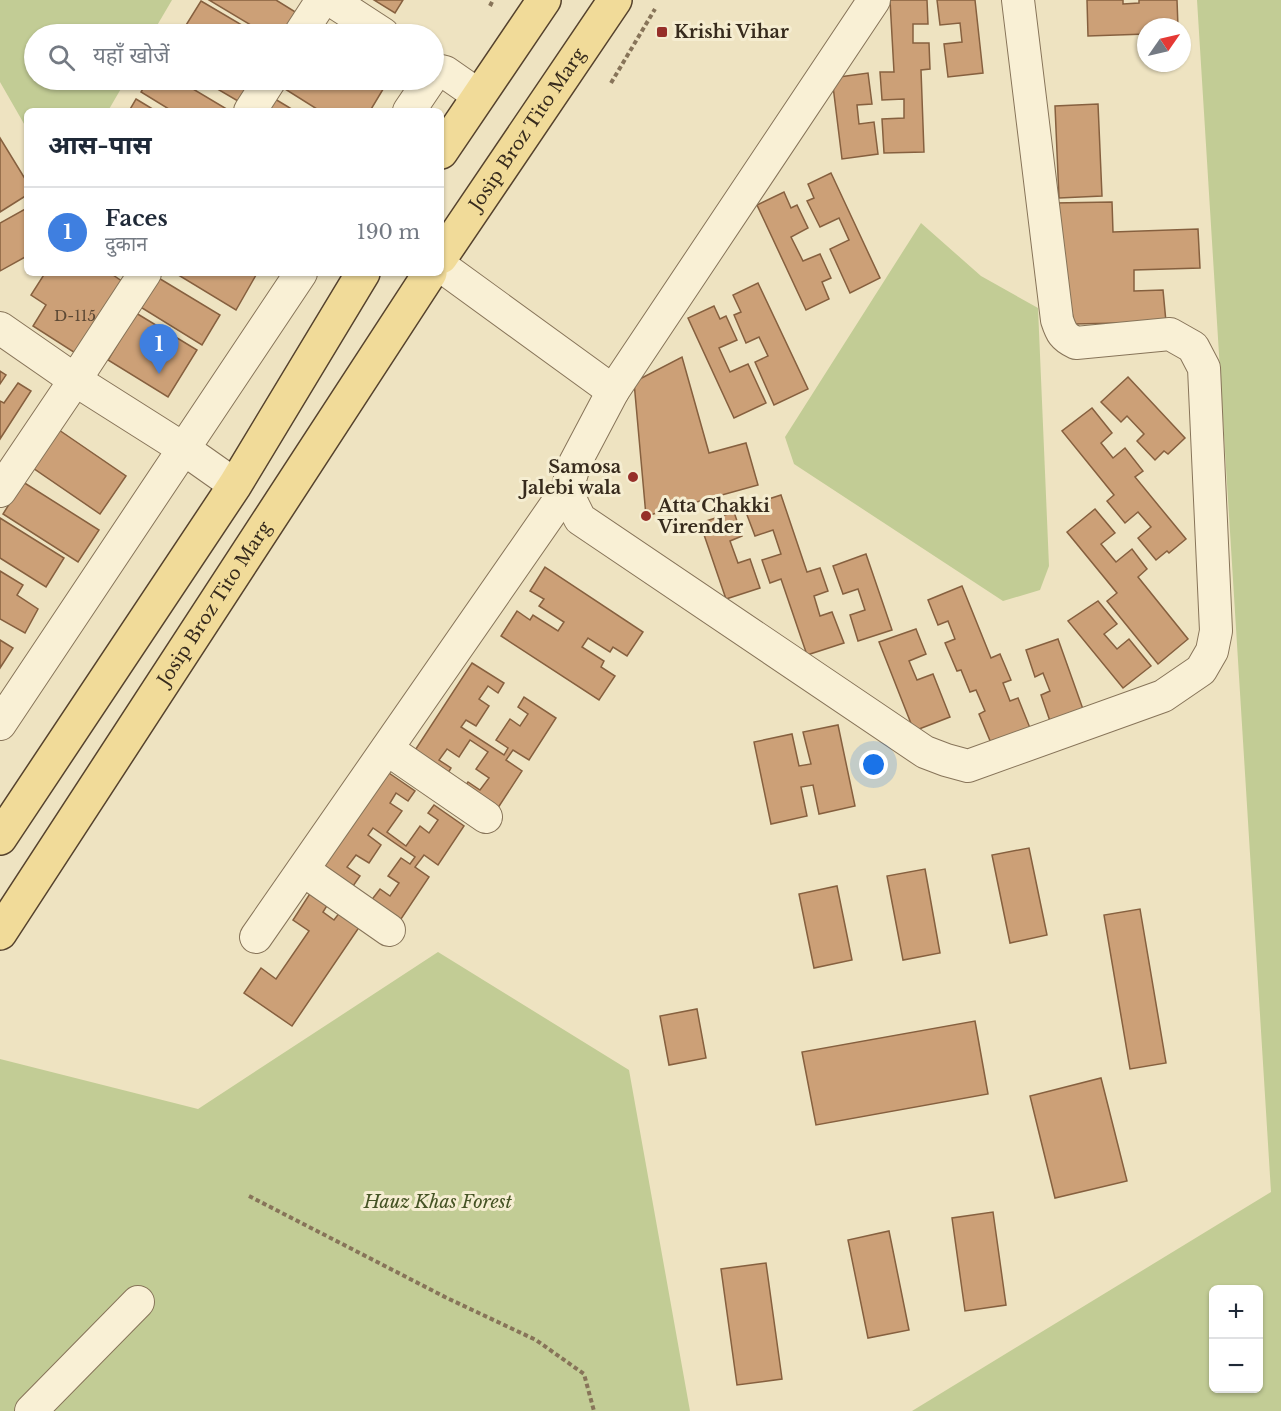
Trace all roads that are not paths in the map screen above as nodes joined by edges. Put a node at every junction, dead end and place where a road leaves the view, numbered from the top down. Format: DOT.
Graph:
graph roads {
  1 [pos="322,0"];
  2 [pos="331,0"];
  3 [pos="544,0"];
  4 [pos="615,0"];
  5 [pos="874,0"];
  6 [pos="1018,0"];
  7 [pos="306,24"];
  8 [pos="368,24"];
  9 [pos="444,72"];
  10 [pos="264,90"];
  11 [pos="422,90"];
  12 [pos="478,95"];
  13 [pos="252,108"];
  14 [pos="411,108"];
  15 [pos="444,147"];
  16 [pos="444,252"];
  17 [pos="444,268"];
  18 [pos="143,276"];
  19 [pos="299,276"];
  20 [pos="361,276"];
  21 [pos="428,276"];
  22 [pos="0,328"];
  23 [pos="75,380"];
  24 [pos="613,391"];
  25 [pos="184,449"];
  26 [pos="235,485"];
  27 [pos="567,489"];
  28 [pos="0,491"];
  29 [pos="0,724"];
  30 [pos="387,749"];
  31 [pos="486,817"];
  32 [pos="0,838"];
  33 [pos="303,870"];
  34 [pos="390,930"];
  35 [pos="0,933"];
  36 [pos="256,937"];
  37 [pos="138,1302"];
  38 [pos="31,1411"];
  1 -- 7 [label="street"];
  2 -- 8 [label="street"];
  3 -- 12 [label="main road"];
  4 -- 16 [label="main road, Josip Broz Tito Marg"];
  5 -- 24 [label="street"];
  6 -- 27 [label="street"];
  9 -- 12 [label="street"];
  10 -- 13 [label="street"];
  11 -- 14 [label="street"];
  12 -- 15 [label="main road"];
  17 -- 24 [label="street"];
  18 -- 23 [label="street"];
  19 -- 25 [label="street"];
  20 -- 26 [label="main road"];
  21 -- 35 [label="main road, Josip Broz Tito Marg"];
  22 -- 23 [label="street"];
  23 -- 25 [label="street"];
  23 -- 28 [label="street"];
  24 -- 27 [label="street"];
  25 -- 26 [label="street"];
  25 -- 29 [label="street"];
  26 -- 32 [label="main road"];
  27 -- 30 [label="street"];
  30 -- 31 [label="street"];
  30 -- 33 [label="street"];
  33 -- 34 [label="street"];
  33 -- 36 [label="street"];
  37 -- 38 [label="street"];
}
